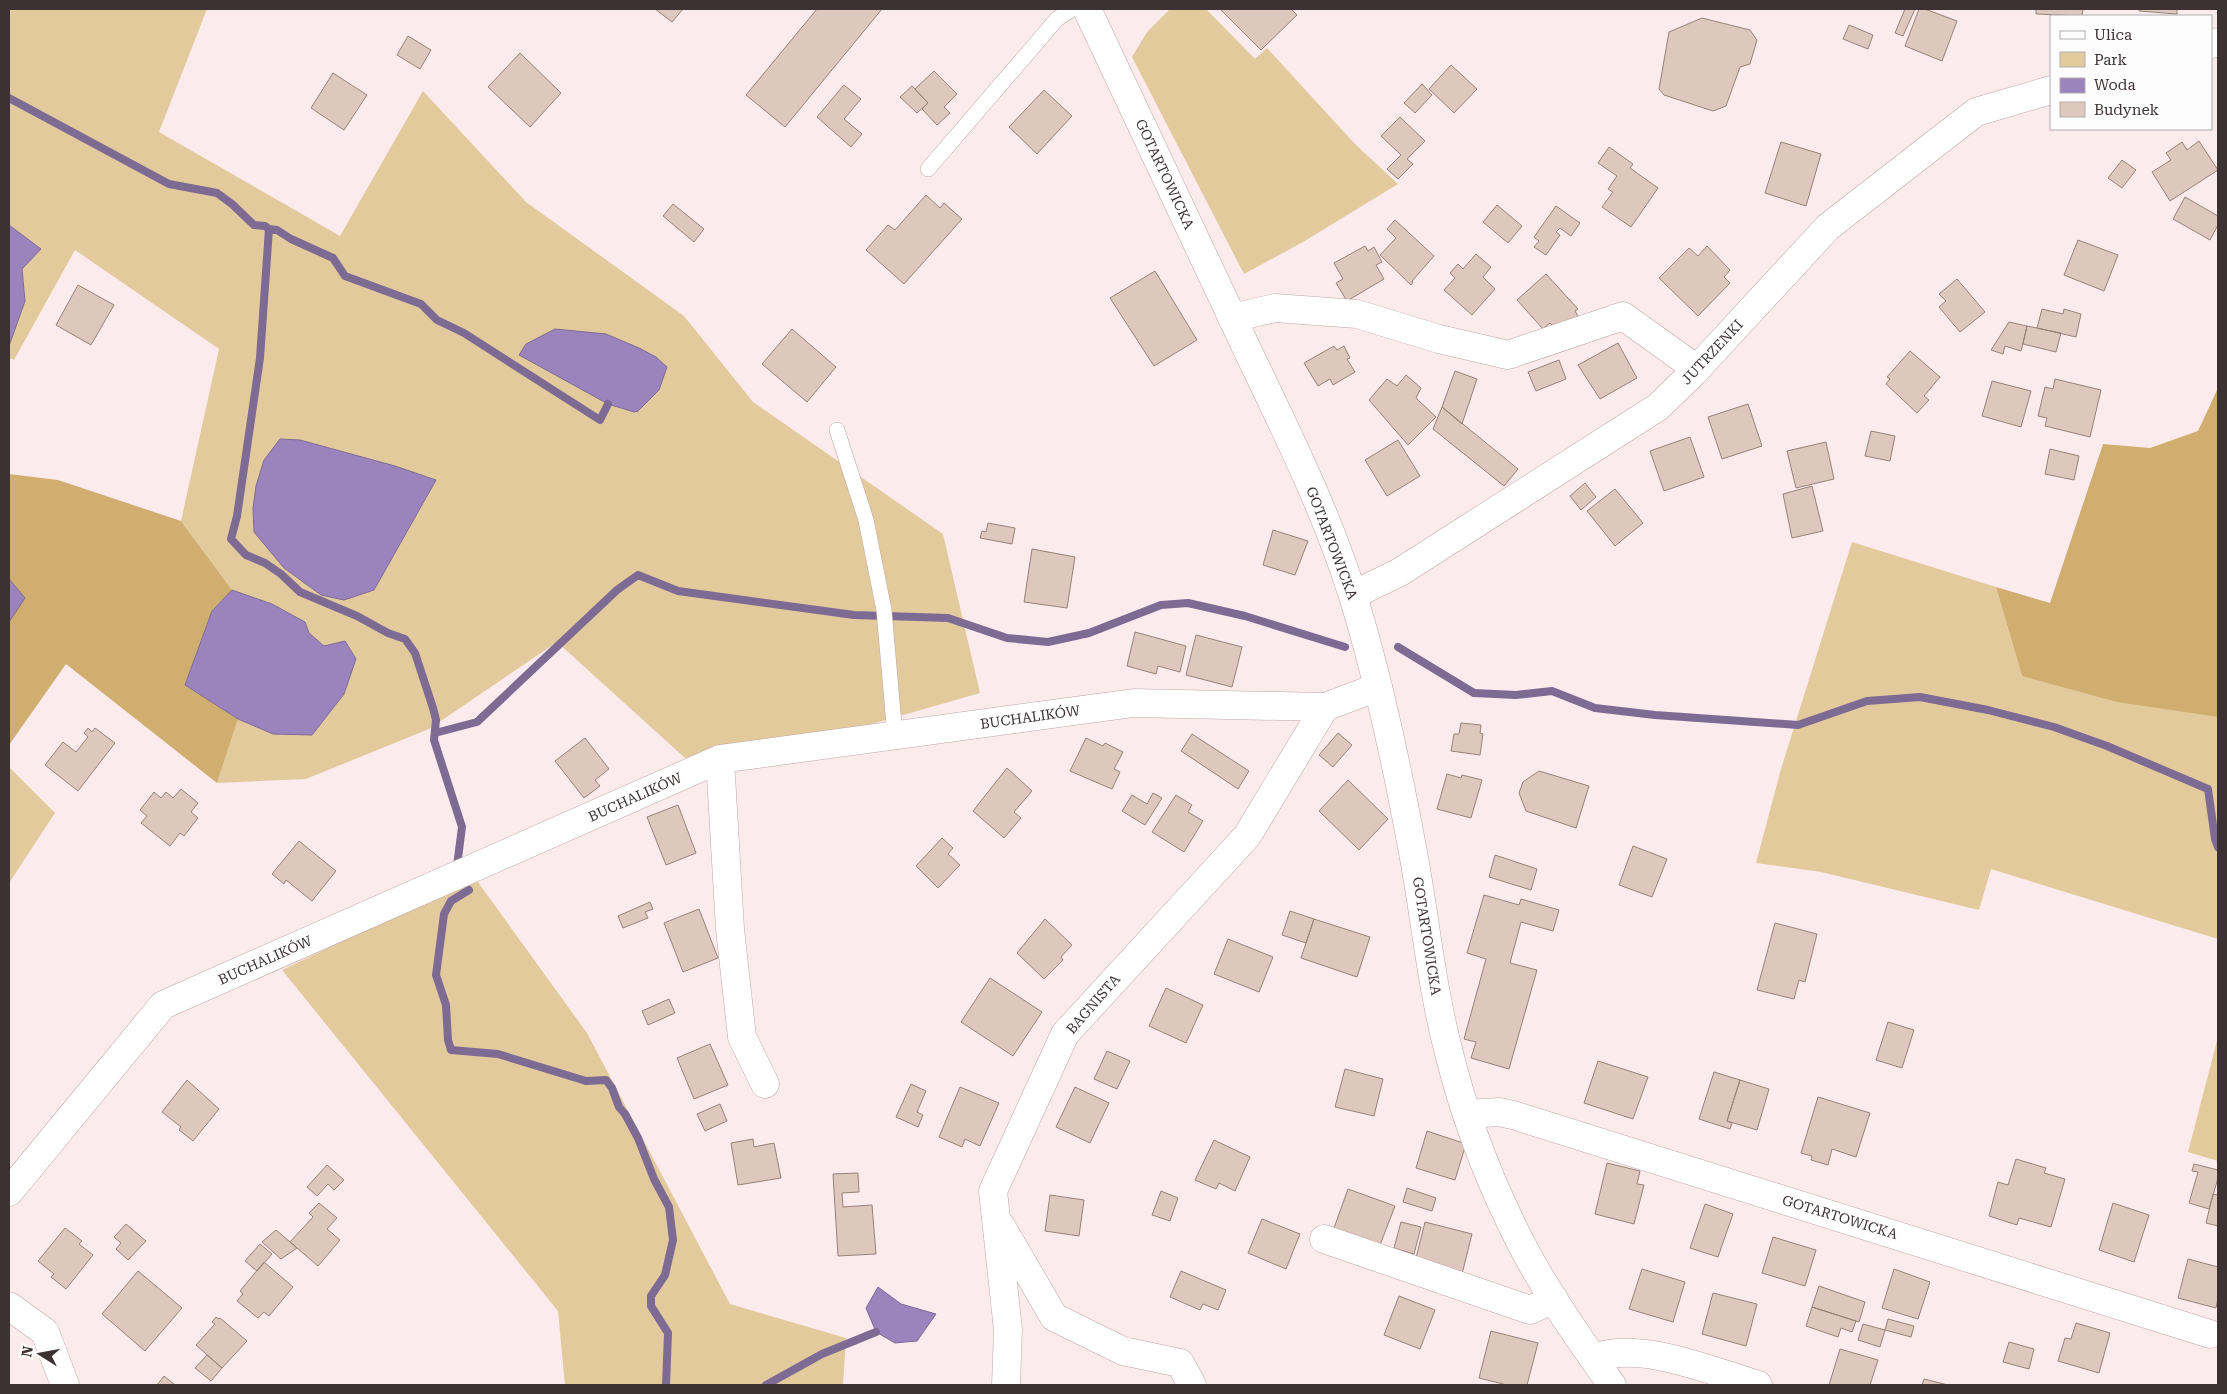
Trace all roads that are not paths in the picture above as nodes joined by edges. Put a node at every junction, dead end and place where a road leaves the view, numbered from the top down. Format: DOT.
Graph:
graph roads {
  1 [pos="1072,9"];
  2 [pos="1087,9"];
  3 [pos="2050,90"];
  4 [pos="928,169"];
  5 [pos="1232,318"];
  6 [pos="1694,372"];
  7 [pos="837,430"];
  8 [pos="1353,595"];
  9 [pos="1378,687"];
  10 [pos="1325,707"];
  11 [pos="895,736"];
  12 [pos="720,759"];
  13 [pos="765,1084"];
  14 [pos="1467,1114"];
  15 [pos="9,1192"];
  16 [pos="996,1219"];
  17 [pos="1324,1239"];
  18 [pos="1554,1299"];
  19 [pos="9,1306"];
  20 [pos="2210,1334"];
  21 [pos="1593,1358"];
  22 [pos="65,1385"];
  23 [pos="1006,1385"];
  24 [pos="1192,1385"];
  25 [pos="1612,1385"];
  26 [pos="1758,1385"];
  1 -- 4 [label="lane"];
  2 -- 5 [label="street, GOTARTOWICKA"];
  3 -- 6 [label="street, JUTRZENKI"];
  5 -- 6 [label="street"];
  5 -- 8 [label="street, GOTARTOWICKA"];
  6 -- 8 [label="street, JUTRZENKI"];
  7 -- 11 [label="lane"];
  8 -- 9 [label="street, GOTARTOWICKA"];
  9 -- 10 [label="street, BUCHALIKÓW"];
  9 -- 14 [label="street, GOTARTOWICKA"];
  10 -- 11 [label="street, BUCHALIKÓW"];
  10 -- 16 [label="street, BAGNISTA"];
  11 -- 12 [label="street, BUCHALIKÓW"];
  12 -- 13 [label="street"];
  12 -- 15 [label="street, BUCHALIKÓW"];
  14 -- 18 [label="street, GOTARTOWICKA"];
  14 -- 20 [label="street, GOTARTOWICKA"];
  16 -- 23 [label="street, BAGNISTA"];
  16 -- 24 [label="street"];
  17 -- 18 [label="street"];
  18 -- 21 [label="street, GOTARTOWICKA"];
  19 -- 22 [label="street"];
  21 -- 25 [label="street, GOTARTOWICKA"];
  21 -- 26 [label="street"];
}
